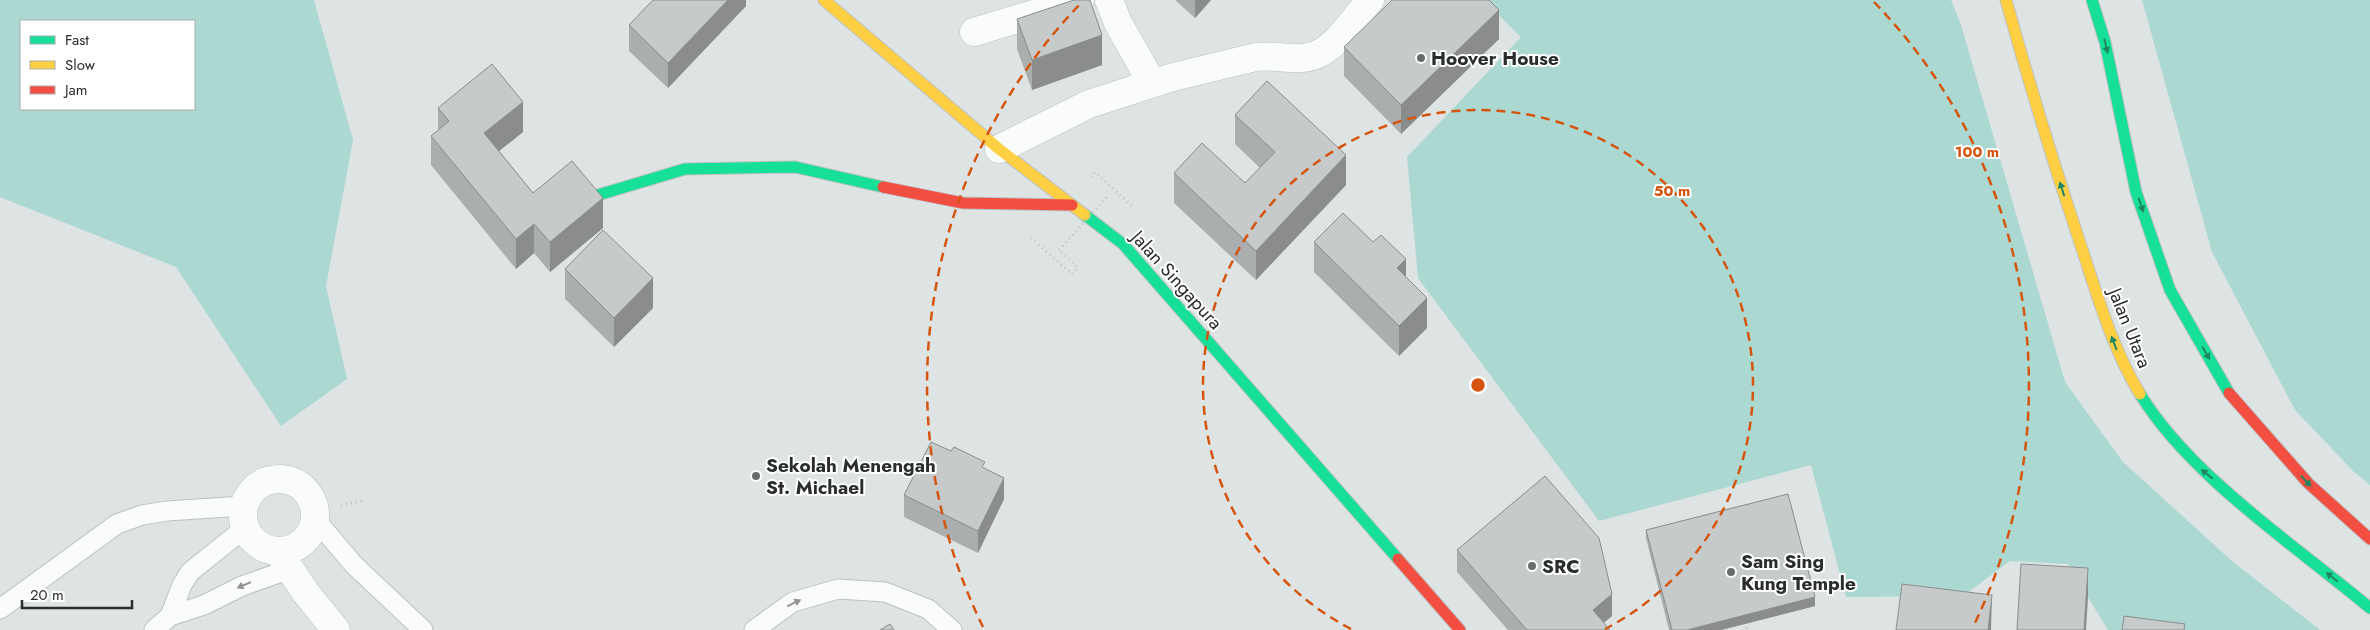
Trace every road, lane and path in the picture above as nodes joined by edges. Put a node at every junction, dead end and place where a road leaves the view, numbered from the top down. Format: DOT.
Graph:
graph roads {
  1 [pos="824,0"];
  2 [pos="1080,0"];
  3 [pos="1109,0"];
  4 [pos="1370,0"];
  5 [pos="2006,0"];
  6 [pos="2092,0"];
  7 [pos="1016,9"];
  8 [pos="974,32"];
  9 [pos="1152,84"];
  10 [pos="1000,149"];
  11 [pos="1114,190"];
  12 [pos="598,196"];
  13 [pos="1108,196"];
  14 [pos="1072,205"];
  15 [pos="1138,211"];
  16 [pos="1054,258"];
  17 [pos="245,517"];
  18 [pos="315,519"];
  19 [pos="2370,539"];
  20 [pos="284,560"];
  21 [pos="2370,608"];
  22 [pos="0,609"];
  23 [pos="170,616"];
  24 [pos="1745,624"];
  25 [pos="154,630"];
  26 [pos="336,630"];
  27 [pos="423,630"];
  28 [pos="754,630"];
  29 [pos="952,630"];
  30 [pos="1460,630"];
  31 [pos="1747,630"];
  1 -- 10 [label="main road, Jalan Singapura"];
  2 -- 7 [label="street"];
  3 -- 9 [label="street"];
  4 -- 9 [label="street"];
  21 -- 5 [label="main road, Jalan Utara, one-way"];
  6 -- 19 [label="main road, one-way"];
  7 -- 8 [label="street"];
  9 -- 10 [label="street"];
  10 -- 14 [label="main road, Jalan Singapura"];
  11 -- 15 [label="path"];
  12 -- 14 [label="main road"];
  13 -- 16 [label="path, bridge"];
  14 -- 30 [label="main road, Jalan Singapura"];
  17 -- 18 [label="street"];
  17 -- 20 [label="street"];
  17 -- 22 [label="lane"];
  17 -- 23 [label="lane"];
  18 -- 20 [label="street"];
  18 -- 27 [label="lane"];
  20 -- 23 [label="lane, one-way"];
  20 -- 26 [label="street"];
  23 -- 25 [label="lane"];
  24 -- 31 [label="path"];
  28 -- 29 [label="lane, one-way"];
}
